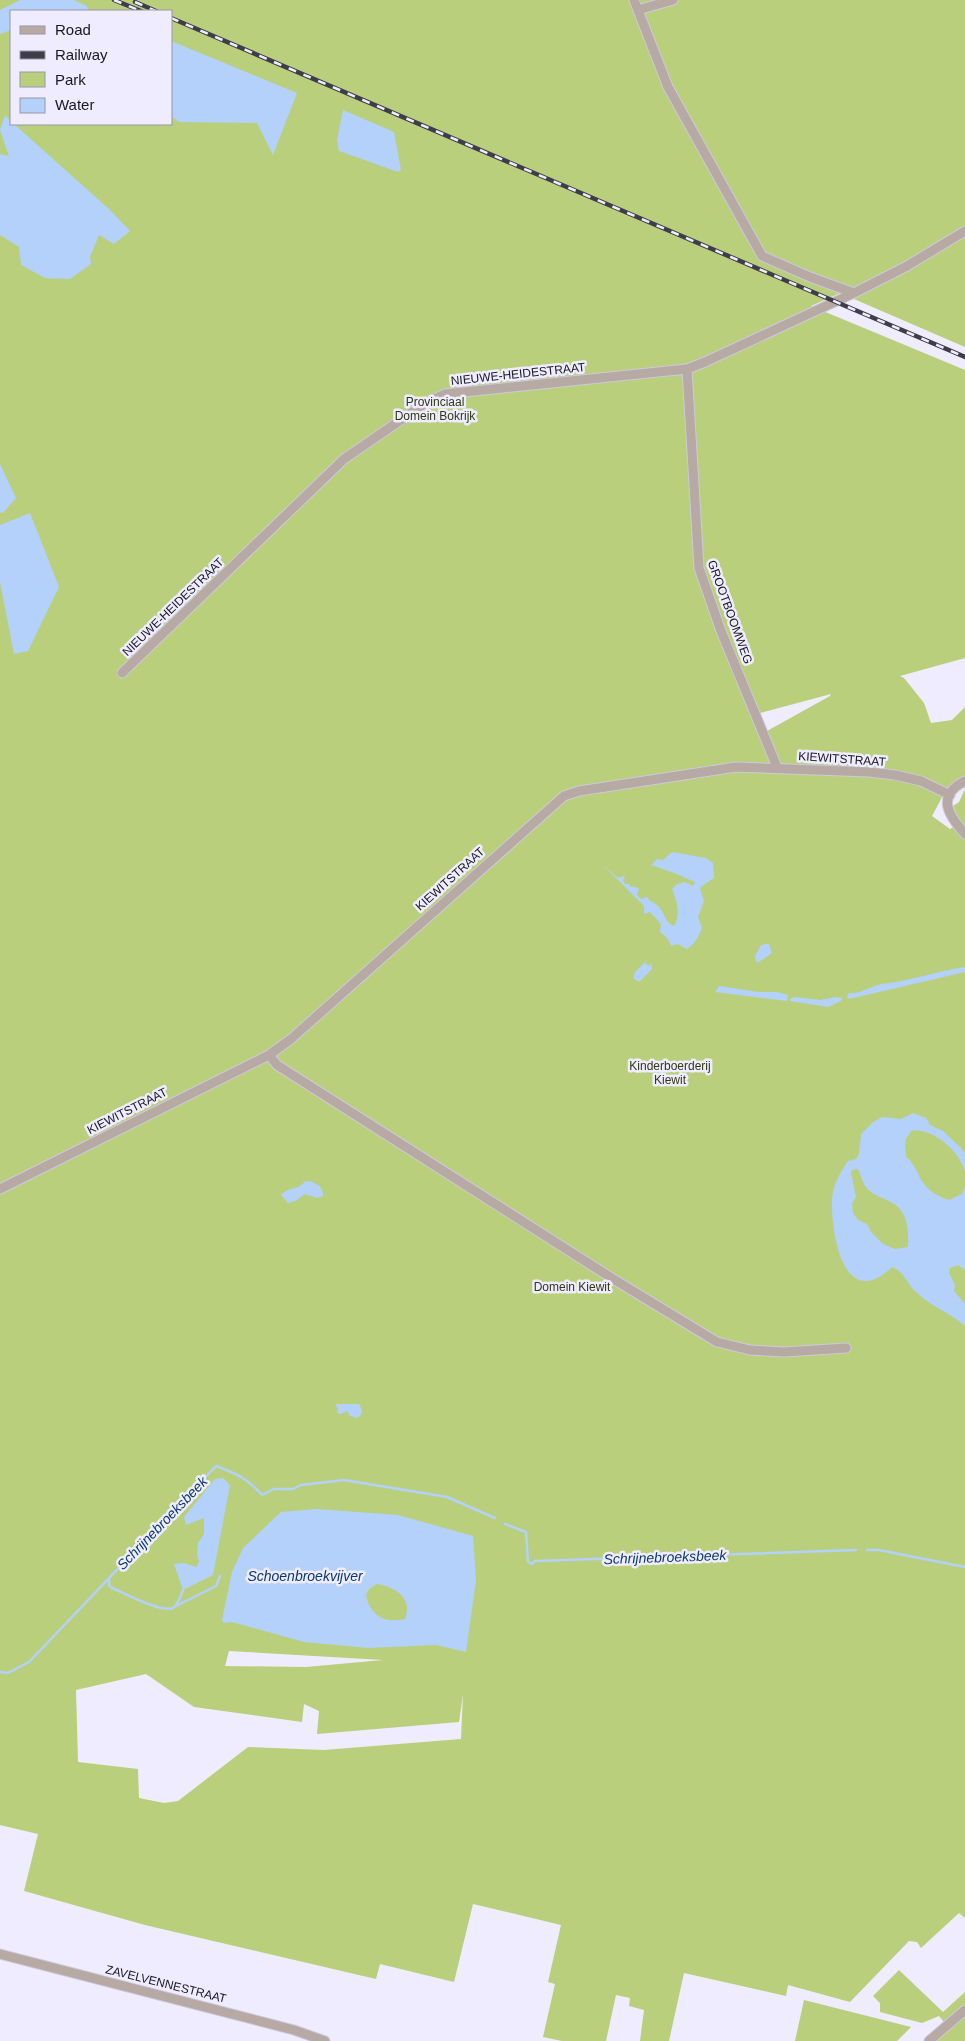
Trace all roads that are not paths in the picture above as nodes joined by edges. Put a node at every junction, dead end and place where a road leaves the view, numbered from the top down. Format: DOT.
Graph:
graph roads {
  1 [pos="634,0"];
  2 [pos="674,0"];
  3 [pos="638,10"];
  4 [pos="965,231"];
  5 [pos="854,293"];
  6 [pos="687,369"];
  7 [pos="122,673"];
  8 [pos="777,767"];
  9 [pos="965,781"];
  10 [pos="950,795"];
  11 [pos="965,834"];
  12 [pos="269,1055"];
  13 [pos="0,1189"];
  14 [pos="846,1348"];
  15 [pos="0,1954"];
  16 [pos="965,2010"];
  17 [pos="325,2041"];
  18 [pos="929,2041"];
  1 -- 3 [label="street"];
  2 -- 3 [label="street"];
  3 -- 5 [label="street"];
  4 -- 5 [label="street, NIEUWE-HEIDESTRAAT"];
  5 -- 6 [label="street, NIEUWE-HEIDESTRAAT"];
  6 -- 7 [label="street, NIEUWE-HEIDESTRAAT"];
  6 -- 8 [label="street, GROOTBOOMWEG"];
  8 -- 10 [label="street, KIEWITSTRAAT"];
  8 -- 12 [label="street, KIEWITSTRAAT"];
  9 -- 10 [label="street"];
  10 -- 11 [label="street"];
  12 -- 13 [label="street, KIEWITSTRAAT"];
  12 -- 14 [label="street"];
  15 -- 17 [label="street, ZAVELVENNESTRAAT"];
  16 -- 18 [label="street"];
}
